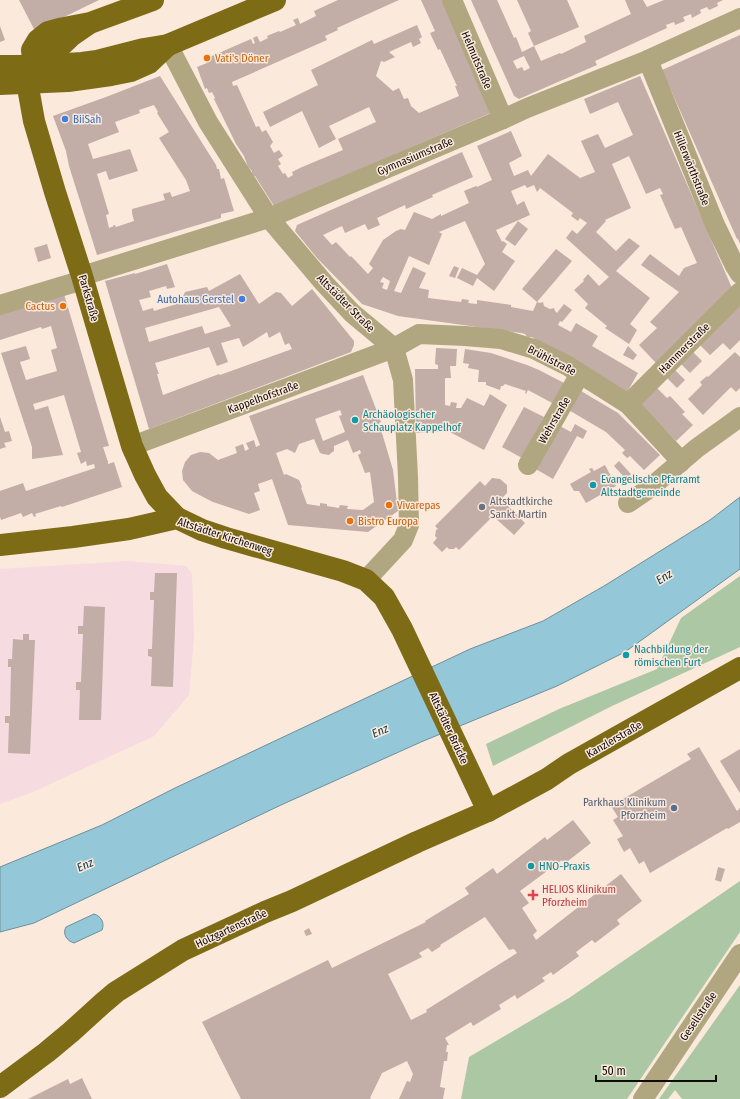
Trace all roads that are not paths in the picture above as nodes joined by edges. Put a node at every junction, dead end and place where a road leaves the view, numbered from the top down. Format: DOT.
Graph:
graph roads {
  1 [pos="153,0"];
  2 [pos="275,0"];
  3 [pos="452,0"];
  4 [pos="740,18"];
  5 [pos="168,45"];
  6 [pos="648,60"];
  7 [pos="0,66"];
  8 [pos="33,75"];
  9 [pos="0,84"];
  10 [pos="503,119"];
  11 [pos="269,218"];
  12 [pos="740,274"];
  13 [pos="83,278"];
  14 [pos="740,292"];
  15 [pos="0,305"];
  16 [pos="394,348"];
  17 [pos="580,374"];
  18 [pos="628,404"];
  19 [pos="740,417"];
  20 [pos="132,446"];
  21 [pos="680,463"];
  22 [pos="528,465"];
  23 [pos="628,503"];
  24 [pos="177,518"];
  25 [pos="0,545"];
  26 [pos="366,580"];
  27 [pos="740,668"];
  28 [pos="421,670"];
  29 [pos="488,811"];
  30 [pos="740,954"];
  31 [pos="2,1081"];
  32 [pos="643,1099"];
  1 -- 8 [label="main road"];
  2 -- 5 [label="main road"];
  3 -- 10 [label="street, Helmutstraße"];
  4 -- 6 [label="street, Gymnasiumstraße"];
  5 -- 8 [label="main road"];
  5 -- 11 [label="street, Altstädter Straße"];
  6 -- 10 [label="street, Gymnasiumstraße"];
  6 -- 12 [label="street, Hillerwörthstraße"];
  7 -- 8 [label="main road"];
  8 -- 9 [label="main road"];
  8 -- 13 [label="main road, Parkstraße"];
  10 -- 11 [label="street, Gymnasiumstraße"];
  11 -- 13 [label="street, Gymnasiumstraße"];
  11 -- 16 [label="street, Altstädter Straße"];
  13 -- 15 [label="street, Gymnasiumstraße"];
  13 -- 20 [label="main road, Parkstraße"];
  14 -- 18 [label="street, Hammerstraße"];
  16 -- 17 [label="street, Brühlstraße"];
  16 -- 20 [label="street, Kappelhofstraße"];
  16 -- 26 [label="street"];
  17 -- 18 [label="street, Brühlstraße"];
  17 -- 22 [label="street, Wehrstraße"];
  18 -- 21 [label="street, Brühlstraße"];
  19 -- 21 [label="street"];
  20 -- 24 [label="main road, Parkstraße"];
  21 -- 23 [label="street"];
  24 -- 25 [label="main road, Altstädter Kirchenweg"];
  24 -- 26 [label="main road, Altstädter Kirchenweg"];
  26 -- 28 [label="main road, Altstädter Kirchenweg"];
  27 -- 29 [label="main road, Kanzlerstraße"];
  28 -- 29 [label="main road, Altstädter Brücke"];
  29 -- 31 [label="main road, Holzgartenstraße"];
  30 -- 32 [label="street, Gesellstraße"];
}
